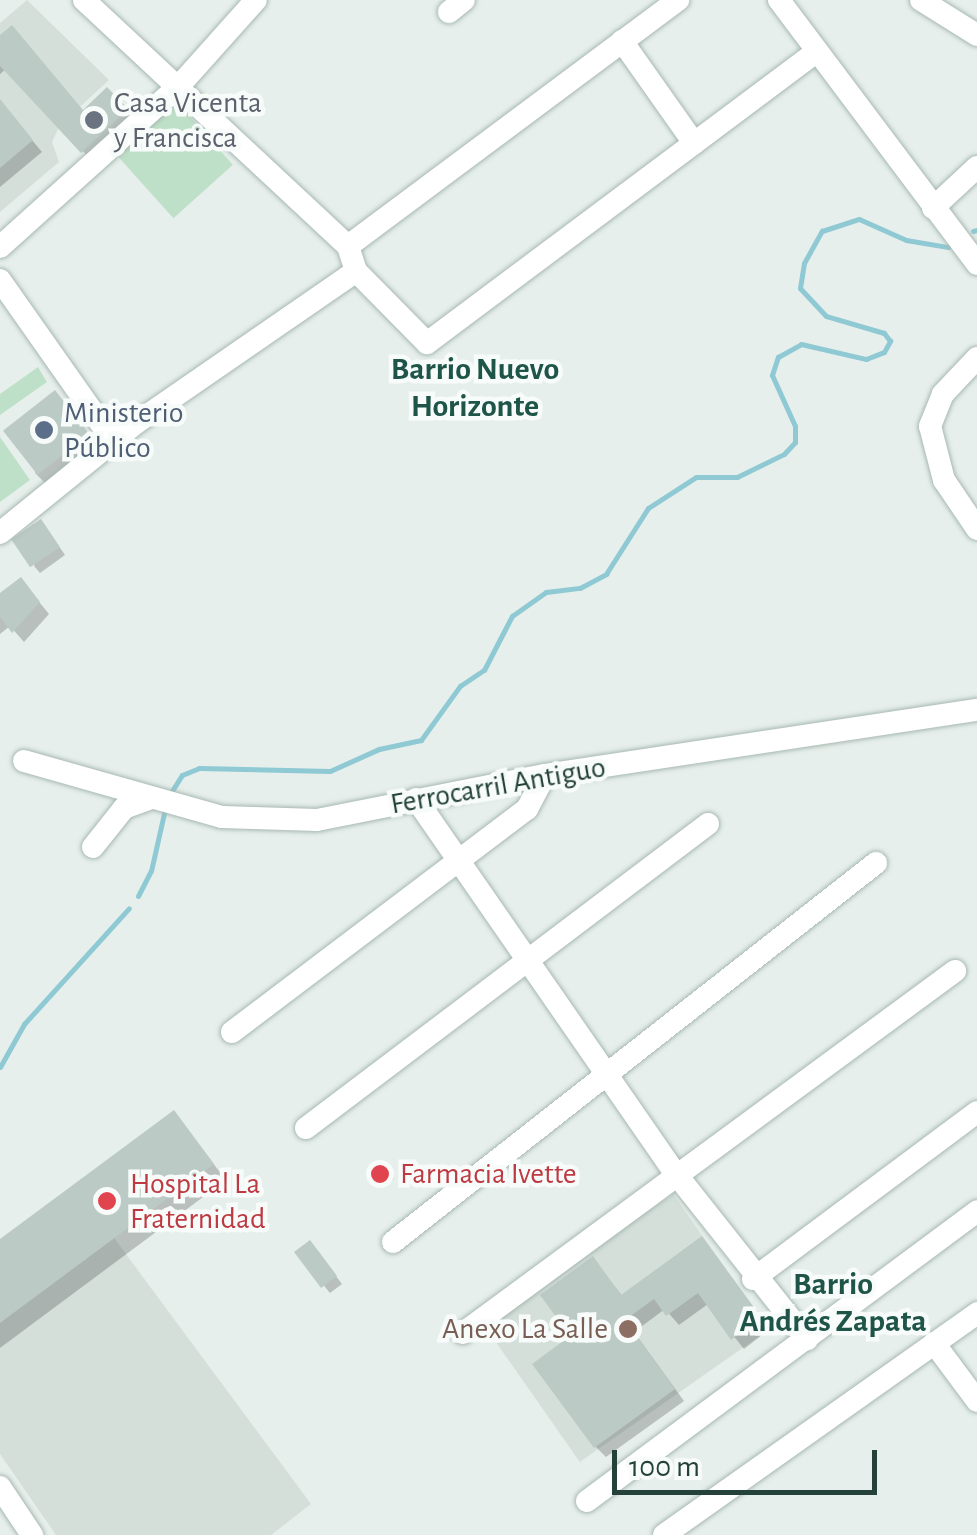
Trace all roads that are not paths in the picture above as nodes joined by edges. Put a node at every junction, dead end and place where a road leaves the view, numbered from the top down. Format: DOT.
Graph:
graph roads {
  1 [pos="84,0"];
  2 [pos="256,0"];
  3 [pos="779,0"];
  4 [pos="921,0"];
  5 [pos="674,1"];
  6 [pos="977,35"];
  7 [pos="622,41"];
  8 [pos="818,51"];
  9 [pos="180,86"];
  10 [pos="694,143"];
  11 [pos="977,166"];
  12 [pos="932,208"];
  13 [pos="0,246"];
  14 [pos="348,246"];
  15 [pos="977,264"];
  16 [pos="356,271"];
  17 [pos="0,280"];
  18 [pos="977,358"];
  19 [pos="112,441"];
  20 [pos="977,529"];
  21 [pos="0,533"];
  22 [pos="977,710"];
  23 [pos="24,761"];
  24 [pos="545,775"];
  25 [pos="152,798"];
  26 [pos="416,799"];
  27 [pos="708,824"];
  28 [pos="93,847"];
  29 [pos="876,863"];
  30 [pos="457,865"];
  31 [pos="522,958"];
  32 [pos="955,972"];
  33 [pos="232,1032"];
  34 [pos="608,1078"];
  35 [pos="977,1112"];
  36 [pos="306,1128"];
  37 [pos="676,1174"];
  38 [pos="977,1211"];
  39 [pos="393,1242"];
  40 [pos="753,1278"];
  41 [pos="977,1313"];
  42 [pos="463,1332"];
  43 [pos="806,1338"];
  44 [pos="934,1343"];
  45 [pos="977,1400"];
  46 [pos="0,1486"];
  47 [pos="587,1502"];
  48 [pos="32,1535"];
  49 [pos="664,1535"];
  1 -- 9 [label="street"];
  2 -- 9 [label="street"];
  3 -- 8 [label="street"];
  4 -- 6 [label="street"];
  5 -- 7 [label="street"];
  7 -- 10 [label="street"];
  7 -- 14 [label="street"];
  8 -- 10 [label="street"];
  8 -- 12 [label="street"];
  9 -- 13 [label="street"];
  9 -- 14 [label="street"];
  10 -- 16 [label="street"];
  11 -- 12 [label="street"];
  12 -- 15 [label="street"];
  14 -- 16 [label="street"];
  16 -- 19 [label="street"];
  17 -- 19 [label="street"];
  18 -- 20 [label="street"];
  19 -- 21 [label="street"];
  22 -- 24 [label="street, Ferrocarril Antiguo"];
  23 -- 25 [label="street, Ferrocarril Antiguo"];
  24 -- 26 [label="street, Ferrocarril Antiguo"];
  24 -- 30 [label="street"];
  25 -- 26 [label="street, Ferrocarril Antiguo"];
  25 -- 28 [label="street"];
  26 -- 30 [label="street"];
  27 -- 31 [label="street"];
  29 -- 34 [label="street"];
  30 -- 31 [label="street"];
  30 -- 33 [label="street"];
  31 -- 34 [label="street"];
  31 -- 36 [label="street"];
  32 -- 37 [label="street"];
  34 -- 37 [label="street"];
  34 -- 39 [label="street"];
  35 -- 40 [label="street"];
  37 -- 40 [label="street"];
  37 -- 42 [label="street"];
  38 -- 43 [label="street"];
  40 -- 43 [label="street"];
  41 -- 44 [label="street"];
  43 -- 47 [label="street"];
  44 -- 45 [label="street"];
  44 -- 49 [label="street"];
  46 -- 48 [label="street"];
}
